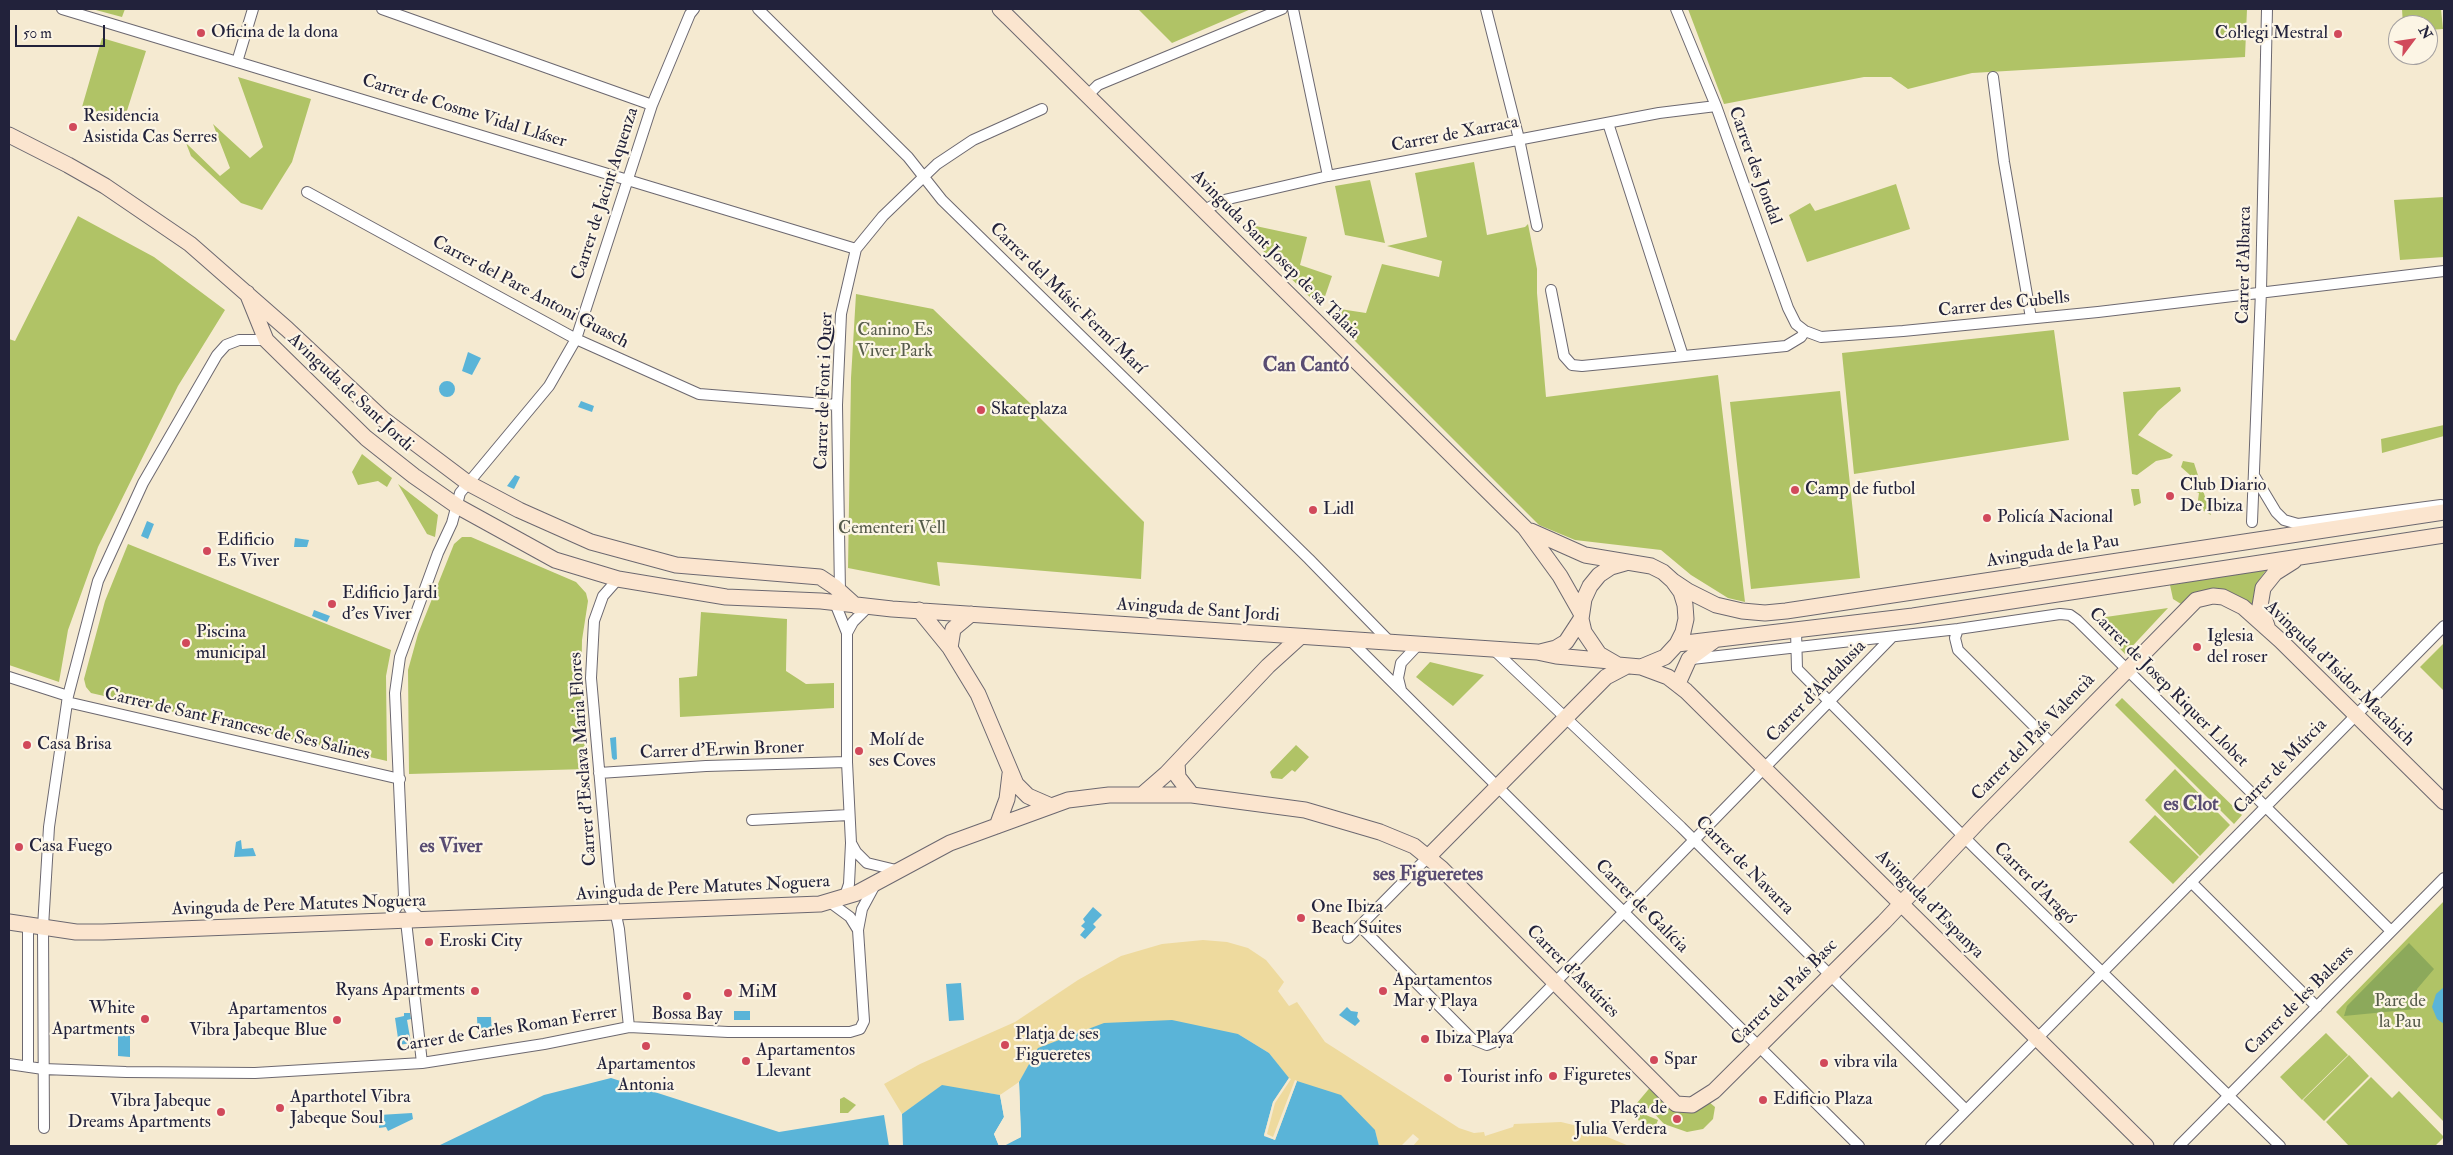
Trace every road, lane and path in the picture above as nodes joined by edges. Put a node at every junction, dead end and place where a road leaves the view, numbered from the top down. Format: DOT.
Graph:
graph roads {
  1 [pos="62,9"];
  2 [pos="253,9"];
  3 [pos="382,9"];
  4 [pos="694,9"];
  5 [pos="758,9"];
  6 [pos="1000,9"];
  7 [pos="1282,9"];
  8 [pos="1293,9"];
  9 [pos="1486,9"];
  10 [pos="1676,9"];
  11 [pos="2267,9"];
  12 [pos="405,12"];
  13 [pos="237,62"];
  14 [pos="1993,77"];
  15 [pos="1087,96"];
  16 [pos="652,105"];
  17 [pos="1716,106"];
  18 [pos="1042,109"];
  19 [pos="1608,123"];
  20 [pos="9,135"];
  21 [pos="1519,139"];
  22 [pos="923,175"];
  23 [pos="1328,176"];
  24 [pos="629,179"];
  25 [pos="307,192"];
  26 [pos="1204,210"];
  27 [pos="1537,226"];
  28 [pos="856,248"];
  29 [pos="2444,271"];
  30 [pos="1550,290"];
  31 [pos="2262,291"];
  32 [pos="247,293"];
  33 [pos="2031,318"];
  34 [pos="1805,331"];
  35 [pos="576,339"];
  36 [pos="266,340"];
  37 [pos="1683,356"];
  38 [pos="837,405"];
  39 [pos="2254,477"];
  40 [pos="468,483"];
  41 [pos="2444,505"];
  42 [pos="456,506"];
  43 [pos="2444,512"];
  44 [pos="2252,522"];
  45 [pos="1525,528"];
  46 [pos="2444,535"];
  47 [pos="1569,550"];
  48 [pos="2303,556"];
  49 [pos="1625,563"];
  50 [pos="618,578"];
  51 [pos="1673,581"];
  52 [pos="832,599"];
  53 [pos="2196,600"];
  54 [pos="862,606"];
  55 [pos="1728,608"];
  56 [pos="919,610"];
  57 [pos="971,614"];
  58 [pos="1581,616"];
  59 [pos="2444,626"];
  60 [pos="1958,629"];
  61 [pos="1796,630"];
  62 [pos="2269,630"];
  63 [pos="847,633"];
  64 [pos="1259,634"];
  65 [pos="1300,637"];
  66 [pos="1892,637"];
  67 [pos="1718,638"];
  68 [pos="1351,641"];
  69 [pos="1391,643"];
  70 [pos="1417,646"];
  71 [pos="1675,646"];
  72 [pos="1796,646"];
  73 [pos="950,648"];
  74 [pos="1494,650"];
  75 [pos="1537,652"];
  76 [pos="1689,659"];
  77 [pos="1610,662"];
  78 [pos="1268,666"];
  79 [pos="1625,667"];
  80 [pos="1641,667"];
  81 [pos="2127,670"];
  82 [pos="9,677"];
  83 [pos="1683,685"];
  84 [pos="1401,690"];
  85 [pos="67,699"];
  86 [pos="1830,702"];
  87 [pos="2356,714"];
  88 [pos="1567,718"];
  89 [pos="2053,745"];
  90 [pos="847,762"];
  91 [pos="1177,763"];
  92 [pos="1765,769"];
  93 [pos="599,773"];
  94 [pos="1010,774"];
  95 [pos="400,780"];
  96 [pos="1498,786"];
  97 [pos="1143,794"];
  98 [pos="1192,795"];
  99 [pos="2444,802"];
  100 [pos="1050,806"];
  101 [pos="2265,806"];
  102 [pos="849,816"];
  103 [pos="752,820"];
  104 [pos="997,826"];
  105 [pos="1964,837"];
  106 [pos="1694,841"];
  107 [pos="851,843"];
  108 [pos="1428,857"];
  109 [pos="896,870"];
  110 [pos="2444,878"];
  111 [pos="877,882"];
  112 [pos="2191,882"];
  113 [pos="404,897"];
  114 [pos="837,901"];
  115 [pos="1901,904"];
  116 [pos="1624,913"];
  117 [pos="617,914"];
  118 [pos="422,920"];
  119 [pos="406,921"];
  120 [pos="9,922"];
  121 [pos="386,922"];
  122 [pos="36,926"];
  123 [pos="1361,927"];
  124 [pos="858,930"];
  125 [pos="2391,931"];
  126 [pos="1348,938"];
  127 [pos="2102,973"];
  128 [pos="1830,975"];
  129 [pos="1554,983"];
  130 [pos="2317,1007"];
  131 [pos="629,1027"];
  132 [pos="2037,1039"];
  133 [pos="1758,1046"];
  134 [pos="422,1062"];
  135 [pos="9,1064"];
  136 [pos="28,1067"];
  137 [pos="43,1069"];
  138 [pos="2229,1096"];
  139 [pos="1692,1105"];
  140 [pos="1966,1110"];
  141 [pos="44,1128"];
  142 [pos="1859,1146"];
  143 [pos="1931,1146"];
  144 [pos="2146,1146"];
  145 [pos="2179,1146"];
  146 [pos="2280,1146"];
  1 -- 13 [label="street, Carrer de Cosme Vidal Lláser"];
  2 -- 13 [label="street"];
  3 -- 12 [label="street"];
  4 -- 16 [label="street, Carrer de Jacint Aquenza"];
  5 -- 22 [label="street, Carrer del Músic Fermí Marí"];
  6 -- 15 [label="street, Avinguda Sant Josep de sa Talaia"];
  7 -- 15 [label="street"];
  8 -- 23 [label="street"];
  9 -- 21 [label="street"];
  10 -- 17 [label="street, Carrer des Jondal"];
  11 -- 31 [label="street, Carrer d'Albarca"];
  12 -- 16 [label="street"];
  13 -- 24 [label="street, Carrer de Cosme Vidal Lláser"];
  14 -- 33 [label="street"];
  15 -- 26 [label="street, Avinguda Sant Josep de sa Talaia"];
  16 -- 24 [label="street, Carrer de Jacint Aquenza"];
  17 -- 19 [label="street, Carrer de Xarraca"];
  17 -- 34 [label="street, Carrer des Jondal"];
  18 -- 22 [label="street, Carrer de Font i Quer"];
  19 -- 21 [label="street, Carrer de Xarraca"];
  19 -- 37 [label="street"];
  20 -- 32 [label="street, Avinguda de Sant Jordi"];
  21 -- 23 [label="street, Carrer de Xarraca"];
  21 -- 27 [label="street"];
  22 -- 28 [label="street, Carrer de Font i Quer"];
  22 -- 69 [label="street, Carrer del Músic Fermí Marí"];
  23 -- 26 [label="street, Carrer de Xarraca"];
  24 -- 28 [label="street, Carrer de Cosme Vidal Lláser"];
  24 -- 35 [label="street, Carrer de Jacint Aquenza"];
  25 -- 35 [label="street, Carrer del Pare Antoni Guasch"];
  26 -- 45 [label="street, Avinguda Sant Josep de sa Talaia"];
  28 -- 38 [label="street, Carrer de Font i Quer"];
  29 -- 31 [label="street, Carrer des Cubells"];
  30 -- 37 [label="street"];
  31 -- 33 [label="street, Carrer des Cubells"];
  31 -- 39 [label="street, Carrer d'Albarca"];
  32 -- 36 [label="street, Avinguda de Sant Jordi"];
  32 -- 40 [label="street, Avinguda de Sant Jordi"];
  33 -- 34 [label="street, Carrer des Cubells"];
  34 -- 37 [label="street"];
  35 -- 38 [label="street, Carrer del Pare Antoni Guasch"];
  35 -- 40 [label="street, Carrer de Jacint Aquenza"];
  36 -- 42 [label="street, Avinguda de Sant Jordi"];
  36 -- 85 [label="street"];
  38 -- 52 [label="street, Carrer de Font i Quer"];
  39 -- 41 [label="street"];
  39 -- 44 [label="street, Carrer d'Albarca"];
  40 -- 42 [label="street, Carrer de Jacint Aquenza"];
  40 -- 52 [label="street, Avinguda de Sant Jordi"];
  42 -- 50 [label="street, Avinguda de Sant Jordi"];
  42 -- 95 [label="street, Carrer de Jacint Aquenza"];
  43 -- 55 [label="street, Avinguda de la Pau"];
  45 -- 47 [label="street"];
  45 -- 58 [label="street"];
  46 -- 48 [label="street"];
  47 -- 49 [label="street"];
  47 -- 55 [label="street"];
  48 -- 61 [label="street"];
  48 -- 62 [label="street"];
  49 -- 51 [label="street"];
  49 -- 58 [label="street"];
  50 -- 52 [label="street, Avinguda de Sant Jordi"];
  50 -- 93 [label="street, Carrer d'Esclava Maria Flores"];
  51 -- 55 [label="street, Avinguda de la Pau"];
  51 -- 71 [label="street"];
  52 -- 54 [label="street, Avinguda de Sant Jordi"];
  52 -- 63 [label="street"];
  53 -- 62 [label="street, Avinguda d'Isidor Macabich"];
  53 -- 81 [label="street, Carrer del País Valencià"];
  54 -- 56 [label="street, Avinguda de Sant Jordi"];
  54 -- 63 [label="street"];
  56 -- 57 [label="street, Avinguda de Sant Jordi"];
  56 -- 73 [label="street"];
  57 -- 64 [label="street, Avinguda de Sant Jordi"];
  57 -- 73 [label="street"];
  58 -- 75 [label="street, Avinguda de Sant Jordi"];
  58 -- 77 [label="street"];
  59 -- 87 [label="street, Carrer de Múrcia"];
  60 -- 66 [label="street"];
  60 -- 81 [label="street, Carrer de Josep Riquer Llobet"];
  60 -- 89 [label="street"];
  61 -- 67 [label="street"];
  61 -- 72 [label="street, Carrer d'Aragó"];
  62 -- 87 [label="street, Avinguda d'Isidor Macabich"];
  63 -- 90 [label="street"];
  64 -- 65 [label="street, Avinguda de Sant Jordi"];
  64 -- 78 [label="street"];
  65 -- 68 [label="street, Avinguda de Sant Jordi"];
  65 -- 78 [label="street"];
  66 -- 72 [label="street"];
  66 -- 86 [label="street, Carrer d'Andalusia"];
  67 -- 71 [label="street"];
  67 -- 76 [label="street"];
  68 -- 69 [label="street, Avinguda de Sant Jordi"];
  68 -- 84 [label="street, Carrer de Galícia"];
  69 -- 70 [label="street, Avinguda de Sant Jordi"];
  70 -- 74 [label="street, Avinguda de Sant Jordi"];
  70 -- 84 [label="street"];
  71 -- 80 [label="street"];
  71 -- 83 [label="street"];
  72 -- 76 [label="street"];
  72 -- 86 [label="street, Carrer d'Aragó"];
  73 -- 94 [label="street"];
  74 -- 75 [label="street, Avinguda de Sant Jordi"];
  74 -- 88 [label="street, Carrer de Navarra"];
  75 -- 77 [label="street, Avinguda de Sant Jordi"];
  76 -- 83 [label="street"];
  77 -- 79 [label="street"];
  78 -- 91 [label="street"];
  79 -- 80 [label="street"];
  79 -- 88 [label="street"];
  80 -- 83 [label="street, Avinguda d'Espanya"];
  81 -- 89 [label="street, Carrer del País Valencià"];
  81 -- 101 [label="street, Carrer de Josep Riquer Llobet"];
  82 -- 85 [label="street, Carrer de Sant Francesc de Ses Salines"];
  83 -- 92 [label="street, Avinguda d'Espanya"];
  84 -- 96 [label="street, Carrer de Galícia"];
  85 -- 95 [label="street, Carrer de Sant Francesc de Ses Salines"];
  85 -- 122 [label="street"];
  86 -- 92 [label="street, Carrer d'Andalusia"];
  86 -- 105 [label="street, Carrer d'Aragó"];
  87 -- 99 [label="street, Avinguda d'Isidor Macabich"];
  87 -- 101 [label="street, Carrer de Múrcia"];
  88 -- 96 [label="street"];
  88 -- 106 [label="street, Carrer de Navarra"];
  89 -- 105 [label="street, Carrer del País Valencià"];
  90 -- 93 [label="street, Carrer d'Erwin Broner"];
  90 -- 102 [label="street"];
  91 -- 97 [label="street"];
  91 -- 98 [label="street"];
  92 -- 106 [label="street, Carrer d'Andalusia"];
  92 -- 115 [label="street, Avinguda d'Espanya"];
  93 -- 117 [label="street, Carrer d'Esclava Maria Flores"];
  94 -- 100 [label="street"];
  94 -- 104 [label="street"];
  95 -- 113 [label="street, Carrer de Jacint Aquenza"];
  96 -- 108 [label="street"];
  96 -- 116 [label="street, Carrer de Galícia"];
  97 -- 98 [label="street, Avinguda de Pere Matutes Noguera"];
  97 -- 100 [label="street, Avinguda de Pere Matutes Noguera"];
  98 -- 108 [label="street, Avinguda de Pere Matutes Noguera"];
  100 -- 104 [label="street, Avinguda de Pere Matutes Noguera"];
  101 -- 112 [label="street, Carrer de Múrcia"];
  101 -- 125 [label="street, Carrer de Josep Riquer Llobet"];
  102 -- 103 [label="street"];
  102 -- 107 [label="street"];
  104 -- 109 [label="street, Avinguda de Pere Matutes Noguera"];
  105 -- 115 [label="street, Carrer del País Valencià"];
  105 -- 127 [label="street, Carrer d'Aragó"];
  106 -- 116 [label="street, Carrer d'Andalusia"];
  106 -- 128 [label="street, Carrer de Navarra"];
  107 -- 109 [label="street"];
  107 -- 114 [label="street"];
  108 -- 123 [label="street"];
  108 -- 129 [label="street, Carrer d'Astúries"];
  109 -- 111 [label="street, Avinguda de Pere Matutes Noguera"];
  110 -- 125 [label="street, Carrer de les Balears"];
  111 -- 114 [label="street, Avinguda de Pere Matutes Noguera"];
  111 -- 124 [label="street"];
  112 -- 127 [label="street, Carrer de Múrcia"];
  112 -- 130 [label="street"];
  113 -- 118 [label="street"];
  113 -- 121 [label="street"];
  114 -- 117 [label="street, Avinguda de Pere Matutes Noguera"];
  114 -- 124 [label="street"];
  115 -- 128 [label="street, Carrer del País Basc"];
  115 -- 132 [label="street, Avinguda d'Espanya"];
  116 -- 129 [label="street, Carrer d'Andalusia"];
  116 -- 133 [label="street, Carrer de Galícia"];
  117 -- 118 [label="street, Avinguda de Pere Matutes Noguera"];
  117 -- 131 [label="street, Carrer d'Esclava Maria Flores"];
  118 -- 119 [label="street, Avinguda de Pere Matutes Noguera"];
  119 -- 121 [label="street, Avinguda de Pere Matutes Noguera"];
  119 -- 134 [label="street"];
  120 -- 122 [label="street, Avinguda de Pere Matutes Noguera"];
  121 -- 122 [label="street, Avinguda de Pere Matutes Noguera"];
  122 -- 136 [label="street"];
  122 -- 137 [label="street"];
  123 -- 126 [label="street"];
  123 -- 129 [label="street, Carrer d'Andalusia"];
  124 -- 131 [label="street, Carrer de Carles Roman Ferrer"];
  125 -- 130 [label="street, Carrer de les Balears"];
  127 -- 132 [label="street, Carrer de Múrcia"];
  127 -- 138 [label="street, Carrer d'Aragó"];
  128 -- 133 [label="street, Carrer del País Basc"];
  128 -- 140 [label="street, Carrer de Navarra"];
  129 -- 139 [label="street, Carrer d'Astúries"];
  130 -- 138 [label="street, Carrer de les Balears"];
  131 -- 134 [label="street, Carrer de Carles Roman Ferrer"];
  132 -- 140 [label="street, Carrer de Múrcia"];
  132 -- 144 [label="street, Avinguda d'Espanya"];
  133 -- 139 [label="street, Carrer del País Basc"];
  133 -- 142 [label="street, Carrer de Galícia"];
  134 -- 137 [label="street, Carrer de Carles Roman Ferrer"];
  135 -- 136 [label="street, Carrer de Carles Roman Ferrer"];
  136 -- 137 [label="street, Carrer de Carles Roman Ferrer"];
  137 -- 141 [label="street"];
  138 -- 145 [label="street, Carrer de les Balears"];
  138 -- 146 [label="street, Carrer d'Aragó"];
  140 -- 143 [label="street, Carrer de Múrcia"];
}
